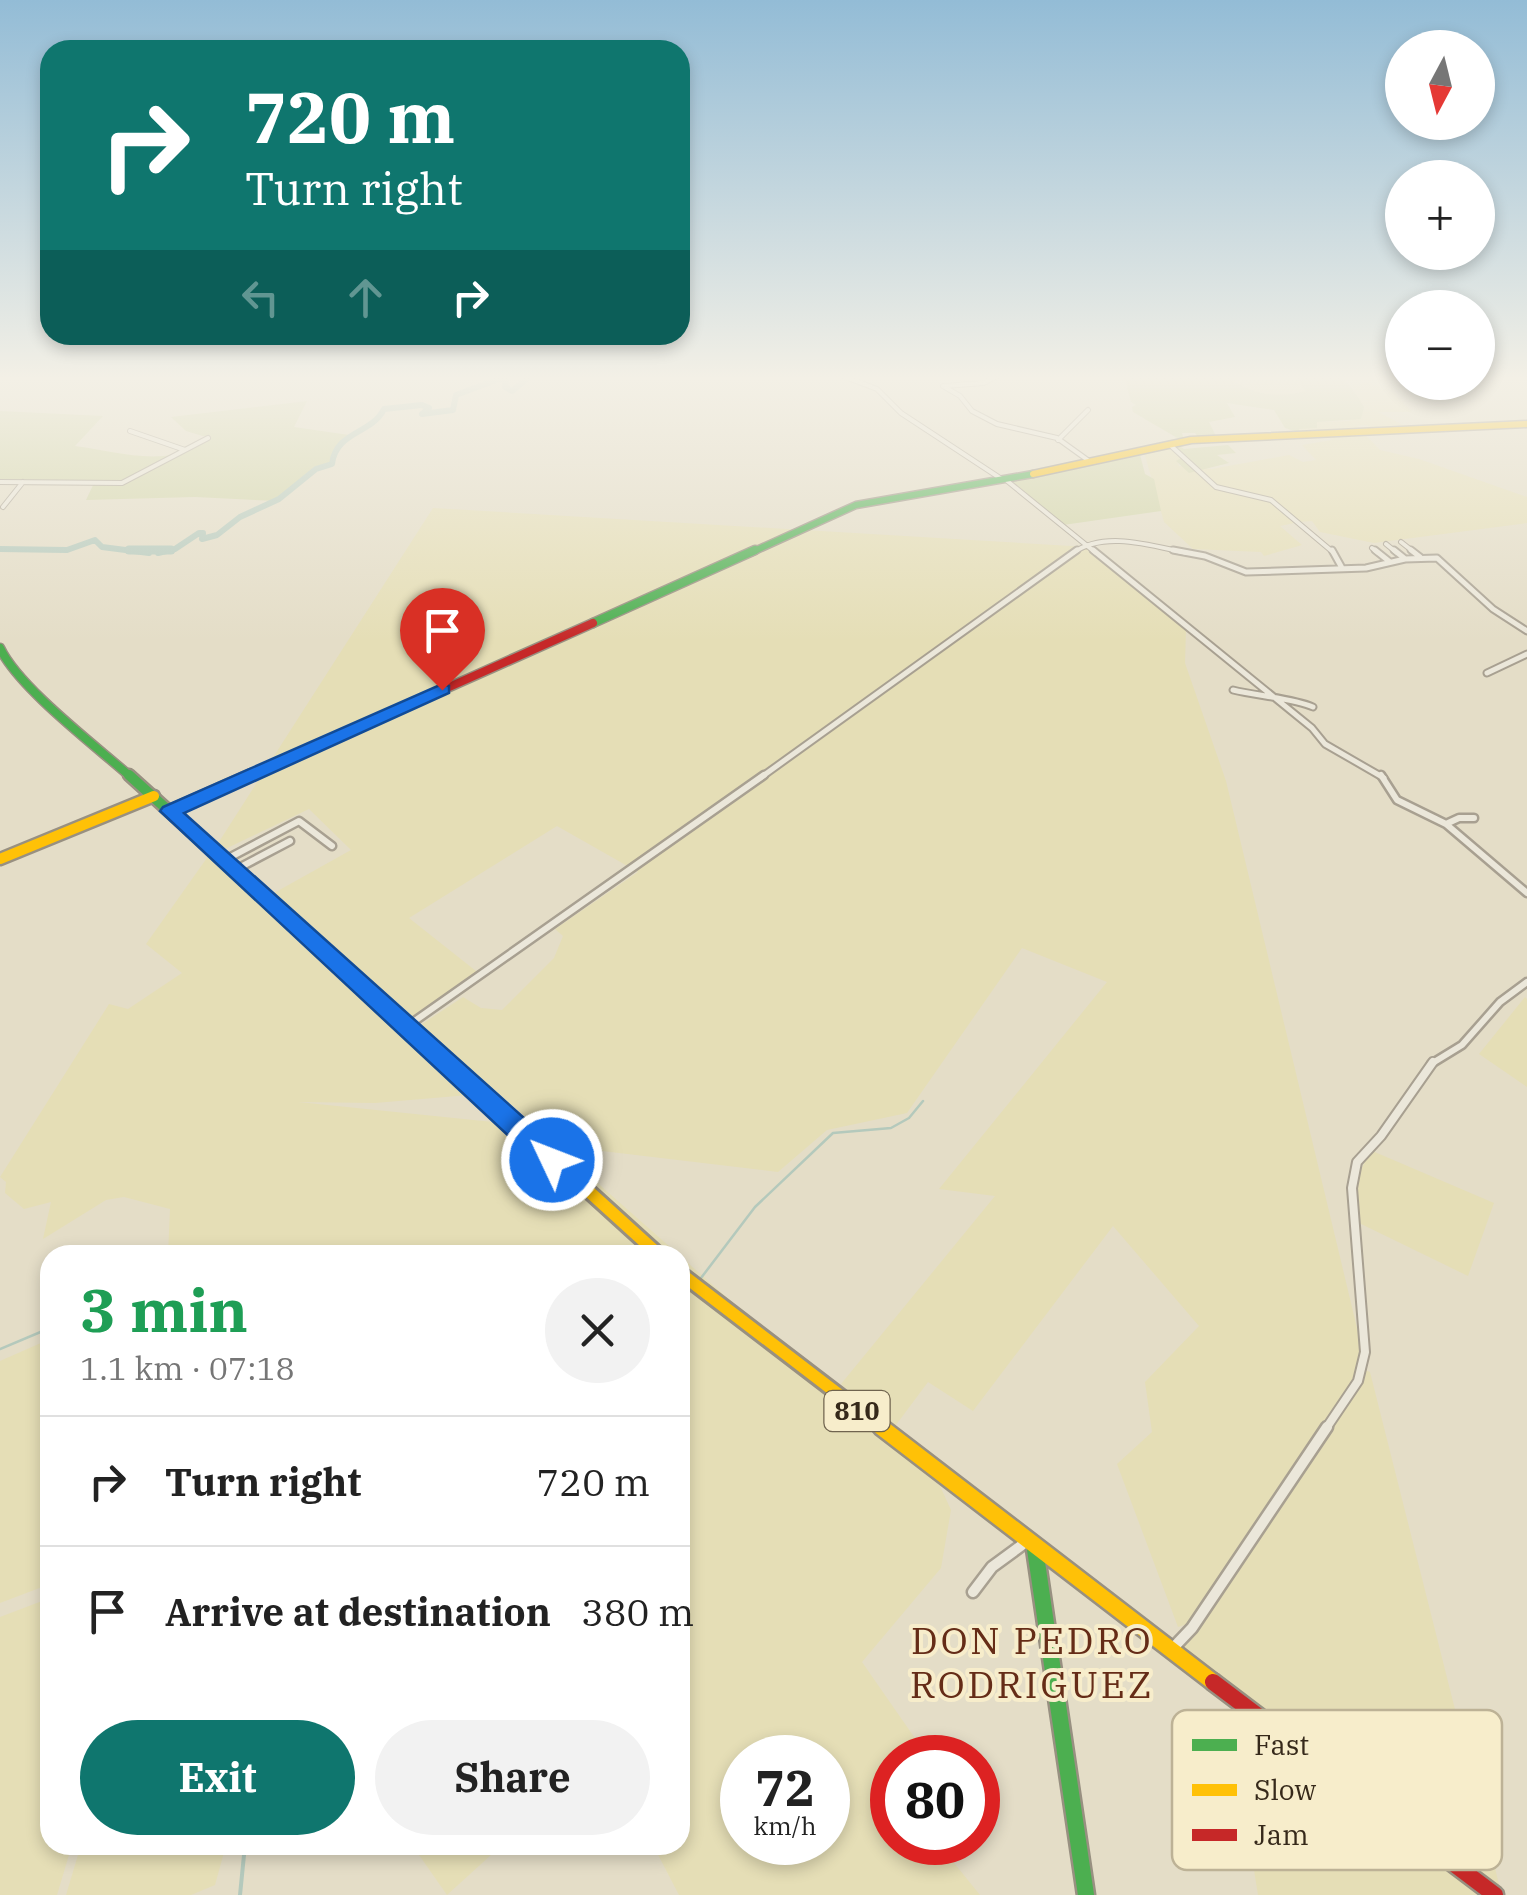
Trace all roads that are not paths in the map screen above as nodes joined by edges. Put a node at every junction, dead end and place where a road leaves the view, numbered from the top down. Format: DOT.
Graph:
graph roads {
  1 [pos="159,463"];
  2 [pos="979,463"];
  3 [pos="1075,463"];
  4 [pos="1191,463"];
  5 [pos="1005,480"];
  6 [pos="24,481"];
  7 [pos="0,482"];
  8 [pos="3,506"];
  9 [pos="1400,542"];
  10 [pos="1087,543"];
  11 [pos="1386,544"];
  12 [pos="1372,548"];
  13 [pos="1421,558"];
  14 [pos="1405,559"];
  15 [pos="1391,563"];
  16 [pos="1342,567"];
  17 [pos="1527,630"];
  18 [pos="0,648"];
  19 [pos="1527,654"];
  20 [pos="1487,673"];
  21 [pos="1233,690"];
  22 [pos="1277,701"];
  23 [pos="1313,707"];
  24 [pos="154,796"];
  25 [pos="170,811"];
  26 [pos="1474,818"];
  27 [pos="1446,824"];
  28 [pos="290,841"];
  29 [pos="332,846"];
  30 [pos="0,859"];
  31 [pos="225,860"];
  32 [pos="234,870"];
  33 [pos="1527,893"];
  34 [pos="1527,982"];
  35 [pos="408,1026"];
  36 [pos="648,1245"];
  37 [pos="690,1281"];
  38 [pos="1030,1544"];
  39 [pos="973,1592"];
  40 [pos="1172,1650"];
  41 [pos="1251,1710"];
  42 [pos="1462,1870"];
  43 [pos="1086,1895"];
  44 [pos="1495,1895"];
  1 -- 6 [label="street"];
  2 -- 5 [label="street"];
  3 -- 5 [label="main road"];
  4 -- 16 [label="street"];
  5 -- 10 [label="street"];
  5 -- 25 [label="main road"];
  6 -- 7 [label="street"];
  6 -- 8 [label="street"];
  9 -- 13 [label="street"];
  10 -- 16 [label="street"];
  10 -- 22 [label="street"];
  10 -- 35 [label="street"];
  11 -- 14 [label="street"];
  12 -- 15 [label="street"];
  13 -- 14 [label="street"];
  13 -- 17 [label="street"];
  14 -- 15 [label="street"];
  15 -- 16 [label="street"];
  18 -- 24 [label="main road"];
  19 -- 20 [label="street"];
  21 -- 22 [label="street"];
  22 -- 23 [label="street"];
  22 -- 27 [label="street"];
  24 -- 25 [label="main road"];
  24 -- 30 [label="main road"];
  25 -- 31 [label="main road"];
  26 -- 27 [label="street"];
  27 -- 33 [label="street"];
  28 -- 32 [label="street"];
  29 -- 31 [label="street"];
  31 -- 32 [label="main road"];
  32 -- 35 [label="main road"];
  34 -- 40 [label="street"];
  35 -- 36 [label="main road"];
  37 -- 38 [label="main road, 810"];
  38 -- 39 [label="street"];
  38 -- 40 [label="main road, 810"];
  38 -- 43 [label="main road"];
  40 -- 41 [label="main road, 810"];
  42 -- 44 [label="main road, 810"];
}
